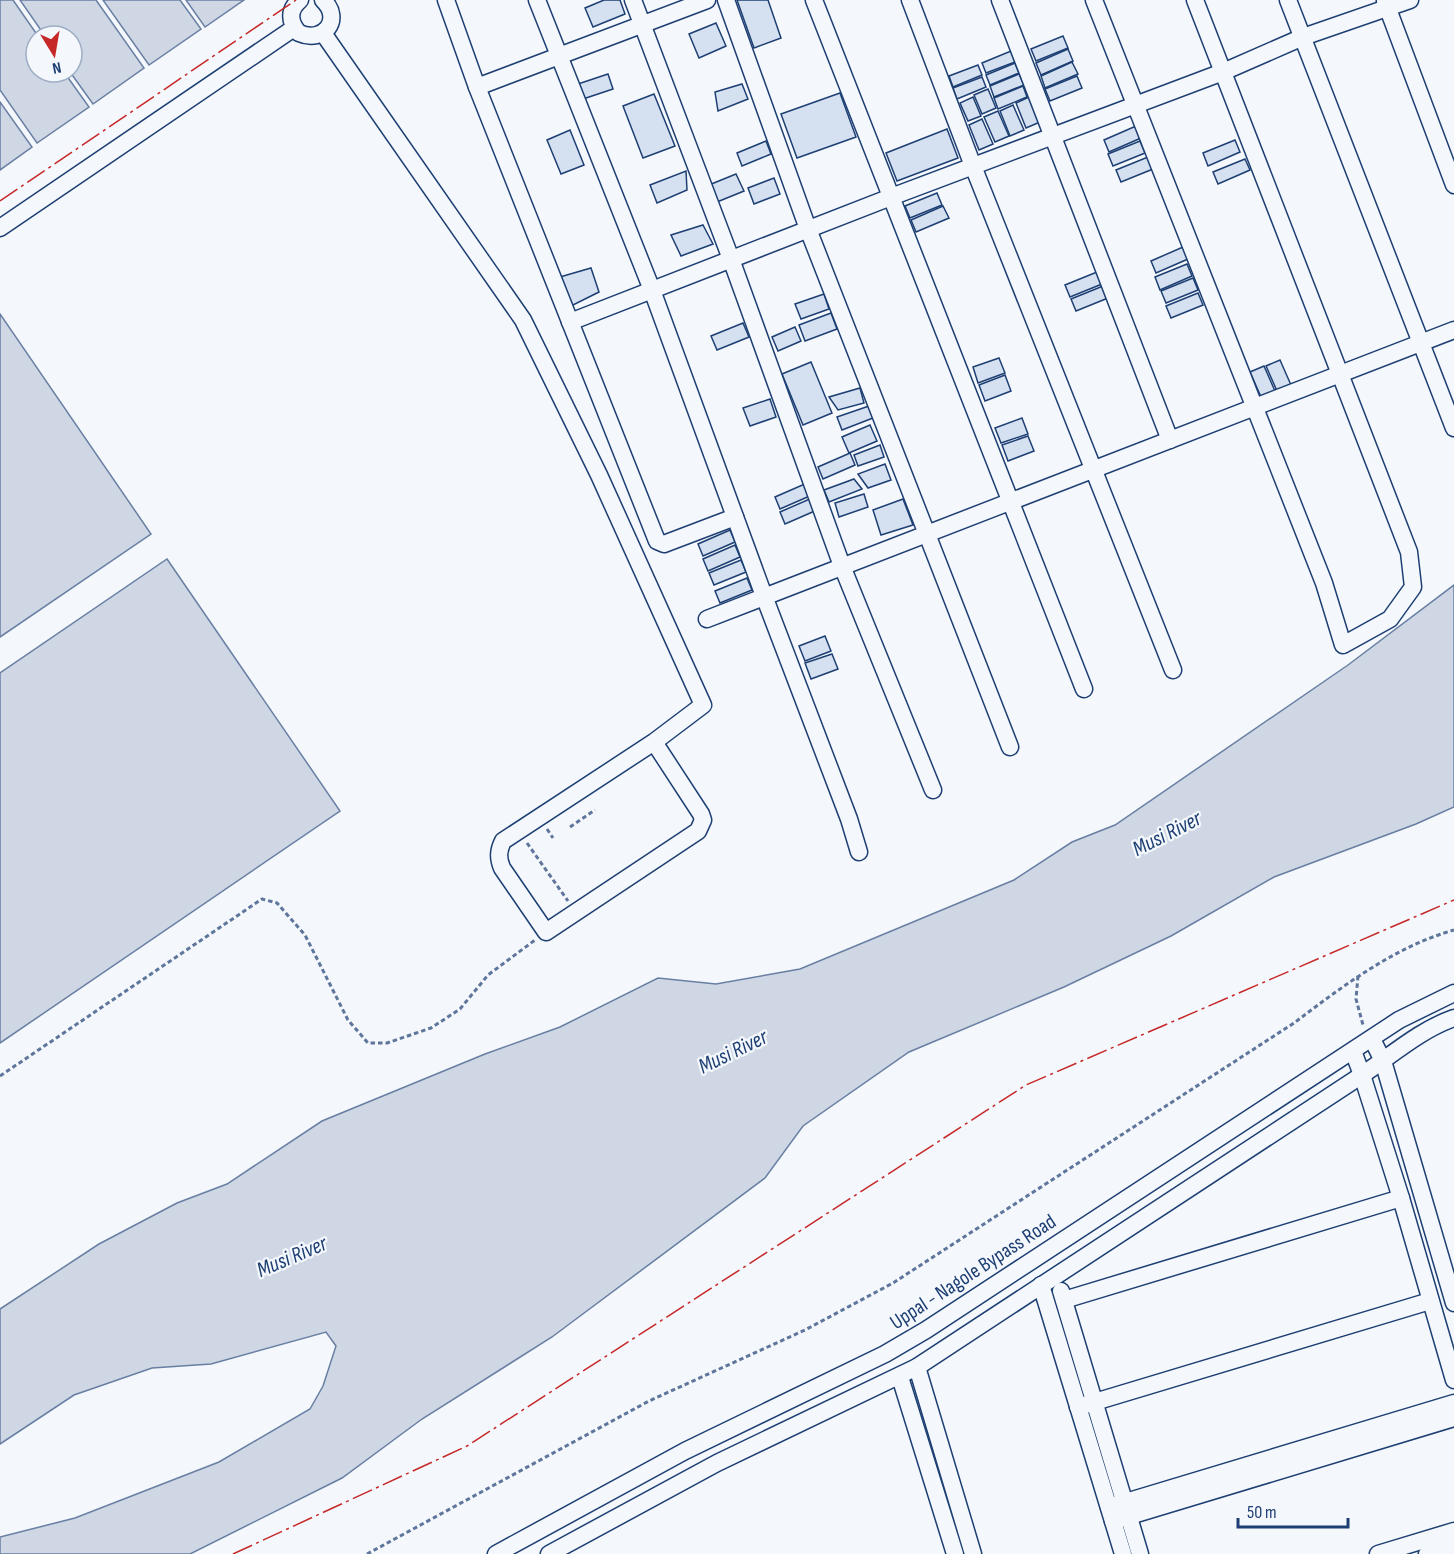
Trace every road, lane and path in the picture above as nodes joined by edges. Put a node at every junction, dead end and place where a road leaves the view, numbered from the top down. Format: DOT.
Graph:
graph roads {
  1 [pos="300,0"];
  2 [pos="446,0"];
  3 [pos="537,0"];
  4 [pos="633,0"];
  5 [pos="706,0"];
  6 [pos="726,0"];
  7 [pos="814,0"];
  8 [pos="910,0"];
  9 [pos="1000,0"];
  10 [pos="1094,0"];
  11 [pos="1195,0"];
  12 [pos="1288,0"];
  13 [pos="1410,0"];
  14 [pos="330,2"];
  15 [pos="1386,4"];
  16 [pos="642,25"];
  17 [pos="294,28"];
  18 [pos="323,33"];
  19 [pos="1303,37"];
  20 [pos="558,56"];
  21 [pos="1223,72"];
  22 [pos="477,87"];
  23 [pos="1136,105"];
  24 [pos="1053,136"];
  25 [pos="973,166"];
  26 [pos="1454,185"];
  27 [pos="891,196"];
  28 [pos="0,228"];
  29 [pos="808,229"];
  30 [pos="731,259"];
  31 [pos="652,290"];
  32 [pos="570,322"];
  33 [pos="1454,330"];
  34 [pos="1420,343"];
  35 [pos="1340,374"];
  36 [pos="1255,407"];
  37 [pos="1454,429"];
  38 [pos="1170,440"];
  39 [pos="1095,469"];
  40 [pos="1011,501"];
  41 [pos="735,517"];
  42 [pos="927,534"];
  43 [pos="842,566"];
  44 [pos="764,596"];
  45 [pos="707,619"];
  46 [pos="1173,670"];
  47 [pos="1084,689"];
  48 [pos="654,742"];
  49 [pos="1010,747"];
  50 [pos="933,790"];
  51 [pos="595,810"];
  52 [pos="570,827"];
  53 [pos="518,831"];
  54 [pos="859,852"];
  55 [pos="576,913"];
  56 [pos="1454,930"];
  57 [pos="546,932"];
  58 [pos="1358,975"];
  59 [pos="1454,993"];
  60 [pos="1454,1018"];
  61 [pos="1372,1039"];
  62 [pos="1353,1051"];
  63 [pos="1383,1061"];
  64 [pos="1362,1075"];
  65 [pos="0,1076"];
  66 [pos="1401,1198"];
  67 [pos="1057,1275"];
  68 [pos="1041,1285"];
  69 [pos="1064,1300"];
  70 [pos="1430,1300"];
  71 [pos="1454,1303"];
  72 [pos="917,1367"];
  73 [pos="900,1377"];
  74 [pos="1454,1380"];
  75 [pos="1454,1403"];
  76 [pos="1086,1405"];
  77 [pos="1454,1418"];
  78 [pos="1119,1512"];
  79 [pos="1454,1531"];
  80 [pos="1454,1546"];
  81 [pos="367,1554"];
  82 [pos="495,1554"];
  83 [pos="549,1554"];
  84 [pos="955,1554"];
  85 [pos="973,1554"];
  86 [pos="1123,1554"];
  87 [pos="1140,1554"];
  88 [pos="1378,1554"];
  89 [pos="1427,1554"];
  1 -- 17 [label="street"];
  2 -- 22 [label="street"];
  3 -- 20 [label="street"];
  4 -- 16 [label="street"];
  5 -- 16 [label="street"];
  6 -- 29 [label="street"];
  7 -- 27 [label="street"];
  8 -- 25 [label="street"];
  9 -- 24 [label="street"];
  10 -- 23 [label="street"];
  11 -- 21 [label="street"];
  12 -- 19 [label="street"];
  13 -- 15 [label="street"];
  14 -- 18 [label="street"];
  15 -- 19 [label="street"];
  15 -- 26 [label="street"];
  16 -- 20 [label="street"];
  16 -- 30 [label="street"];
  17 -- 18 [label="street"];
  17 -- 28 [label="street"];
  18 -- 48 [label="street"];
  19 -- 21 [label="street"];
  19 -- 34 [label="street"];
  20 -- 22 [label="street"];
  20 -- 31 [label="street"];
  21 -- 23 [label="street"];
  21 -- 35 [label="street"];
  22 -- 32 [label="street"];
  23 -- 24 [label="street"];
  23 -- 36 [label="street"];
  24 -- 25 [label="street"];
  24 -- 38 [label="street"];
  25 -- 27 [label="street"];
  25 -- 39 [label="street"];
  27 -- 29 [label="street"];
  27 -- 40 [label="street"];
  29 -- 30 [label="street"];
  29 -- 42 [label="street"];
  30 -- 31 [label="street"];
  30 -- 43 [label="street"];
  31 -- 32 [label="street"];
  31 -- 41 [label="street"];
  32 -- 41 [label="street"];
  33 -- 34 [label="street"];
  34 -- 35 [label="street"];
  34 -- 37 [label="street"];
  35 -- 36 [label="street"];
  35 -- 36 [label="street"];
  36 -- 38 [label="street"];
  38 -- 39 [label="street"];
  39 -- 40 [label="street"];
  39 -- 46 [label="street"];
  40 -- 42 [label="street"];
  40 -- 47 [label="street"];
  41 -- 44 [label="street"];
  42 -- 43 [label="street"];
  42 -- 49 [label="street"];
  43 -- 44 [label="street"];
  43 -- 50 [label="street"];
  44 -- 45 [label="street"];
  44 -- 54 [label="street"];
  48 -- 53 [label="street"];
  48 -- 55 [label="street"];
  51 -- 52 [label="path"];
  53 -- 55 [label="path"];
  53 -- 57 [label="street"];
  55 -- 57 [label="street"];
  56 -- 58 [label="path"];
  57 -- 65 [label="path"];
  58 -- 61 [label="path"];
  58 -- 81 [label="path"];
  59 -- 61 [label="street, Uppal - Nagole Bypass Road"];
  60 -- 63 [label="street"];
  61 -- 62 [label="street, Uppal - Nagole Bypass Road"];
  61 -- 63 [label="street"];
  62 -- 64 [label="street"];
  62 -- 82 [label="street, Uppal - Nagole Bypass Road"];
  63 -- 64 [label="street"];
  63 -- 71 [label="street"];
  64 -- 66 [label="street"];
  64 -- 67 [label="street"];
  66 -- 69 [label="street"];
  66 -- 70 [label="street"];
  67 -- 68 [label="street"];
  67 -- 69 [label="street"];
  68 -- 72 [label="street"];
  68 -- 76 [label="street"];
  69 -- 76 [label="street"];
  70 -- 74 [label="street"];
  70 -- 76 [label="street"];
  72 -- 73 [label="street"];
  72 -- 85 [label="street"];
  73 -- 83 [label="street"];
  73 -- 84 [label="street"];
  75 -- 78 [label="street"];
  76 -- 78 [label="street"];
  77 -- 78 [label="street"];
  78 -- 86 [label="street"];
  78 -- 87 [label="street"];
  79 -- 88 [label="street"];
  80 -- 89 [label="street"];
}
